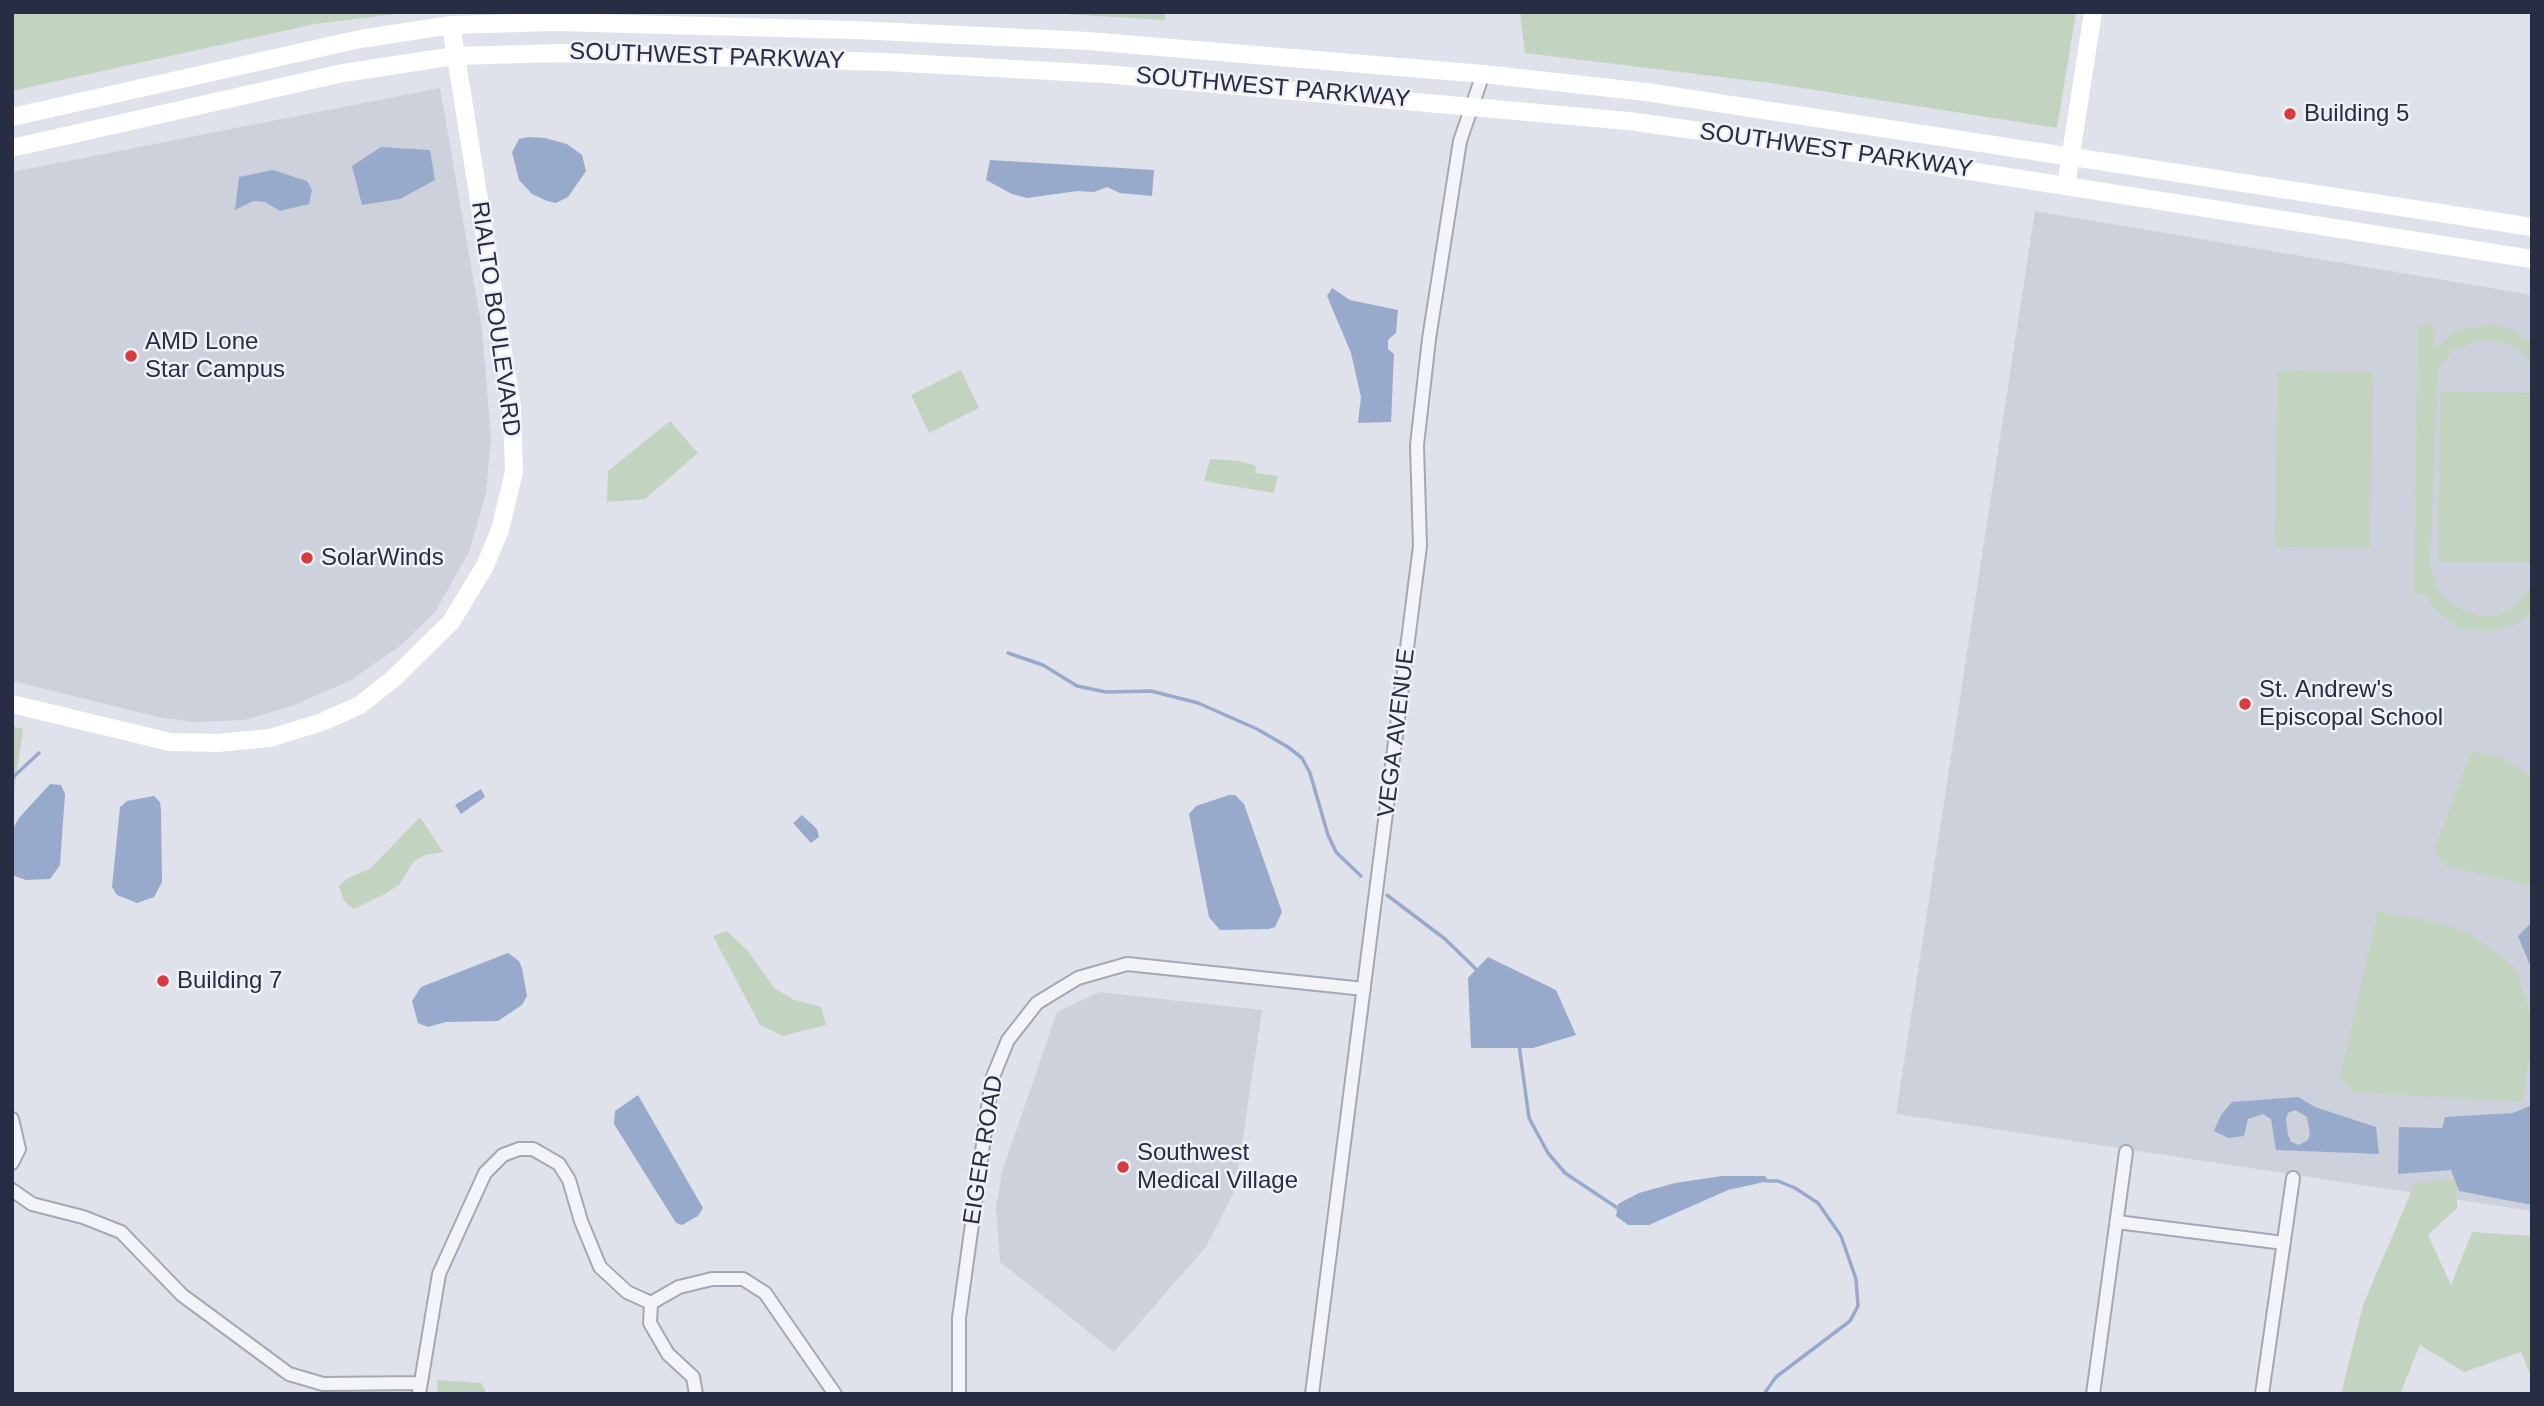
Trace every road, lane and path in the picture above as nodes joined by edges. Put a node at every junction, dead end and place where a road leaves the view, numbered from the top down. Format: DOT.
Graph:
graph roads {
  1 [pos="2094,12"];
  2 [pos="451,25"];
  3 [pos="455,56"];
  4 [pos="1483,74"];
  5 [pos="1474,105"];
  6 [pos="61,107"];
  7 [pos="12,117"];
  8 [pos="68,137"];
  9 [pos="12,148"];
  10 [pos="2070,158"];
  11 [pos="2066,186"];
  12 [pos="2367,203"];
  13 [pos="2532,227"];
  14 [pos="2361,234"];
  15 [pos="2532,259"];
  16 [pos="12,704"];
  17 [pos="1364,989"];
  18 [pos="12,1119"];
  19 [pos="2126,1152"];
  20 [pos="12,1163"];
  21 [pos="2293,1178"];
  22 [pos="12,1190"];
  23 [pos="2117,1222"];
  24 [pos="2284,1243"];
  25 [pos="651,1303"];
  26 [pos="419,1388"];
  27 [pos="696,1394"];
  28 [pos="835,1394"];
  29 [pos="959,1394"];
  30 [pos="1312,1394"];
  31 [pos="2093,1394"];
  32 [pos="2262,1394"];
  1 -- 10 [label="main road"];
  2 -- 3 [label="main road, RIALTO BOULEVARD"];
  2 -- 4 [label="main road, SOUTHWEST PARKWAY"];
  2 -- 6 [label="main road, SOUTHWEST PARKWAY"];
  3 -- 5 [label="main road, SOUTHWEST PARKWAY"];
  3 -- 8 [label="main road, SOUTHWEST PARKWAY"];
  3 -- 16 [label="main road, RIALTO BOULEVARD"];
  4 -- 5 [label="street, VEGA AVENUE"];
  4 -- 10 [label="main road, SOUTHWEST PARKWAY"];
  5 -- 11 [label="main road, SOUTHWEST PARKWAY"];
  5 -- 17 [label="street, VEGA AVENUE"];
  6 -- 7 [label="main road, SOUTHWEST PARKWAY"];
  6 -- 8 [label="main road"];
  8 -- 9 [label="main road, SOUTHWEST PARKWAY"];
  10 -- 11 [label="main road"];
  10 -- 12 [label="main road, SOUTHWEST PARKWAY"];
  11 -- 14 [label="main road, SOUTHWEST PARKWAY"];
  12 -- 13 [label="main road, SOUTHWEST PARKWAY"];
  12 -- 14 [label="main road"];
  14 -- 15 [label="main road, SOUTHWEST PARKWAY"];
  17 -- 29 [label="street, EIGER ROAD"];
  17 -- 30 [label="street, VEGA AVENUE"];
  18 -- 20 [label="street"];
  19 -- 23 [label="street"];
  21 -- 24 [label="street"];
  22 -- 26 [label="street"];
  23 -- 24 [label="street"];
  23 -- 31 [label="street"];
  24 -- 32 [label="street"];
  25 -- 26 [label="street"];
  25 -- 27 [label="street"];
  25 -- 28 [label="street"];
}
